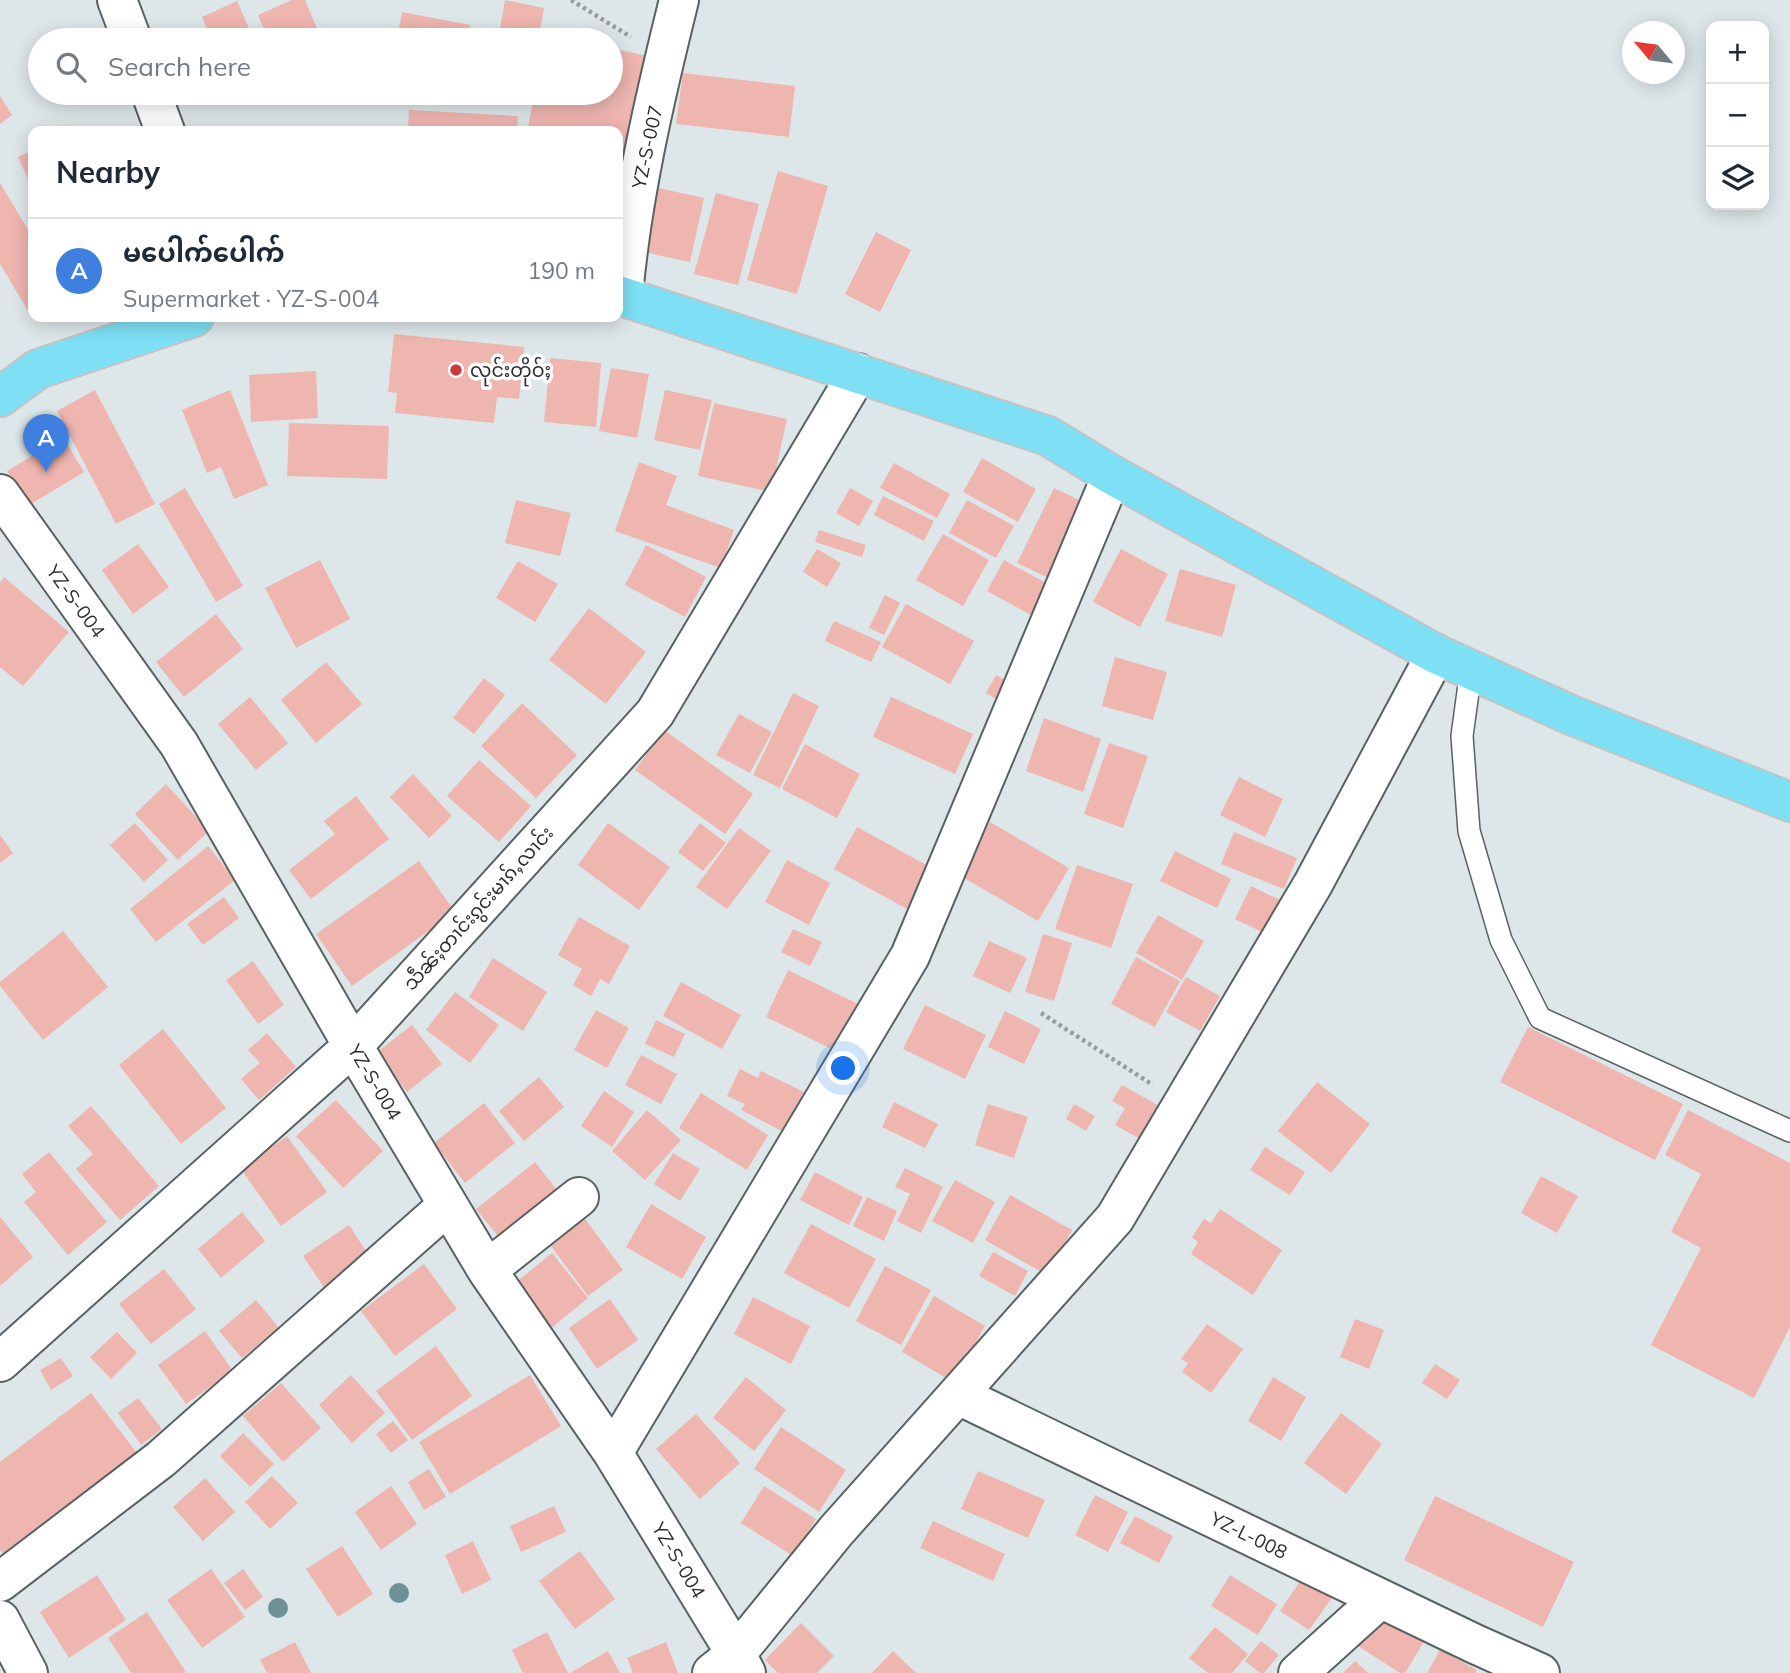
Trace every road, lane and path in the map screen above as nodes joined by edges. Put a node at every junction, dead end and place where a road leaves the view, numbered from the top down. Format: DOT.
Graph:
graph roads {
  1 [pos="117,0"];
  2 [pos="571,0"];
  3 [pos="679,0"];
  4 [pos="128,28"];
  5 [pos="616,28"];
  6 [pos="623,32"];
  7 [pos="665,58"];
  8 [pos="155,105"];
  9 [pos="163,126"];
  10 [pos="623,275"];
  11 [pos="623,296"];
  12 [pos="179,322"];
  13 [pos="858,373"];
  14 [pos="0,397"];
  15 [pos="1112,475"];
  16 [pos="0,495"];
  17 [pos="1436,654"];
  18 [pos="1471,670"];
  19 [pos="1790,803"];
  20 [pos="1041,1013"];
  21 [pos="353,1046"];
  22 [pos="1183,1105"];
  23 [pos="1790,1131"];
  24 [pos="579,1197"];
  25 [pos="448,1205"];
  26 [pos="488,1270"];
  27 [pos="0,1362"];
  28 [pos="958,1395"];
  29 [pos="613,1453"];
  30 [pos="0,1582"];
  31 [pos="1380,1599"];
  32 [pos="0,1620"];
  33 [pos="731,1667"];
  34 [pos="29,1673"];
  35 [pos="1298,1673"];
  36 [pos="1541,1673"];
  1 -- 4 [label="street"];
  2 -- 5 [label="path"];
  3 -- 7 [label="street, YZ-S-007"];
  6 -- 7 [label="path"];
  7 -- 10 [label="street, YZ-S-007"];
  8 -- 9 [label="street"];
  11 -- 13 [label="highway"];
  12 -- 14 [label="highway"];
  13 -- 15 [label="highway"];
  13 -- 21 [label="street, သဵၼ်ႈတၢင်းၵွင်းမၢၵ်ႇလၢင်း"];
  15 -- 17 [label="highway"];
  15 -- 29 [label="street"];
  16 -- 21 [label="street, YZ-S-004"];
  17 -- 18 [label="highway"];
  17 -- 22 [label="street"];
  18 -- 19 [label="highway"];
  18 -- 23 [label="lane"];
  20 -- 22 [label="path"];
  21 -- 25 [label="street, YZ-S-004"];
  21 -- 27 [label="street, သဵၼ်ႈတၢင်းၵွင်းမၢၵ်ႇလၢင်း"];
  22 -- 28 [label="street"];
  24 -- 26 [label="street"];
  25 -- 26 [label="street, YZ-S-004"];
  25 -- 30 [label="street"];
  26 -- 29 [label="street, YZ-S-004"];
  28 -- 31 [label="street, YZ-L-008"];
  28 -- 33 [label="street"];
  29 -- 33 [label="street, YZ-S-004"];
  31 -- 35 [label="street"];
  31 -- 36 [label="street, YZ-L-008"];
  32 -- 34 [label="street"];
}
